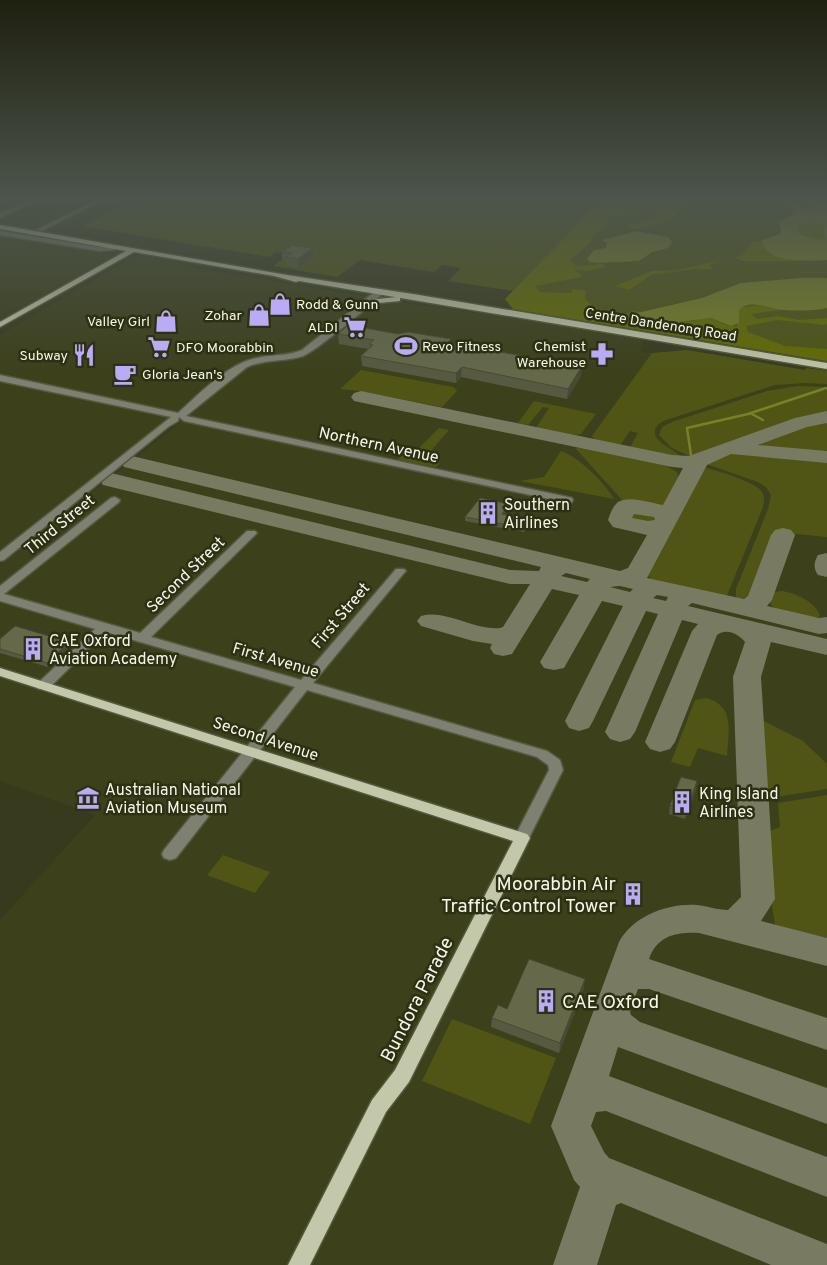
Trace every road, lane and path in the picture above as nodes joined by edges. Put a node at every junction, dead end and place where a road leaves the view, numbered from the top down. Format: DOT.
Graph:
graph roads {
  1 [pos="118,258"];
  2 [pos="178,258"];
  3 [pos="288,277"];
  4 [pos="362,292"];
  5 [pos="379,292"];
  6 [pos="412,300"];
  7 [pos="366,303"];
  8 [pos="491,310"];
  9 [pos="0,325"];
  10 [pos="827,366"];
  11 [pos="0,378"];
  12 [pos="179,417"];
  13 [pos="115,500"];
  14 [pos="568,500"];
  15 [pos="251,533"];
  16 [pos="0,558"];
  17 [pos="400,571"];
  18 [pos="0,592"];
  19 [pos="0,598"];
  20 [pos="104,628"];
  21 [pos="142,638"];
  22 [pos="0,672"];
  23 [pos="304,685"];
  24 [pos="43,686"];
  25 [pos="252,751"];
  26 [pos="542,754"];
  27 [pos="522,838"];
  28 [pos="170,854"];
  29 [pos="299,1265"];
  1 -- 9 [label="main road"];
  2 -- 3 [label="main road, Centre Dandenong Road"];
  3 -- 4 [label="main road, Centre Dandenong Road"];
  3 -- 5 [label="main road, Centre Dandenong Road"];
  4 -- 5 [label="main road, Centre Dandenong Road"];
  4 -- 7 [label="main road"];
  5 -- 6 [label="main road, Centre Dandenong Road"];
  5 -- 7 [label="street"];
  5 -- 8 [label="main road, Centre Dandenong Road"];
  6 -- 7 [label="main road"];
  6 -- 8 [label="main road, Centre Dandenong Road"];
  7 -- 12 [label="street"];
  8 -- 10 [label="main road, Centre Dandenong Road"];
  11 -- 12 [label="street, Northern Avenue"];
  12 -- 14 [label="street, Northern Avenue"];
  12 -- 16 [label="street"];
  13 -- 18 [label="street, Third Street"];
  15 -- 21 [label="street, Second Street"];
  17 -- 23 [label="street, First Street"];
  19 -- 20 [label="street, First Avenue"];
  20 -- 21 [label="street, First Avenue"];
  20 -- 24 [label="street"];
  21 -- 23 [label="street, First Avenue"];
  22 -- 24 [label="main road, Second Avenue"];
  23 -- 25 [label="street, First Street"];
  23 -- 26 [label="street, First Avenue"];
  24 -- 25 [label="main road, Second Avenue"];
  25 -- 27 [label="main road, Second Avenue"];
  25 -- 28 [label="street, First Street"];
  26 -- 27 [label="street, Bundora Parade"];
  27 -- 29 [label="main road, Bundora Parade"];
}
